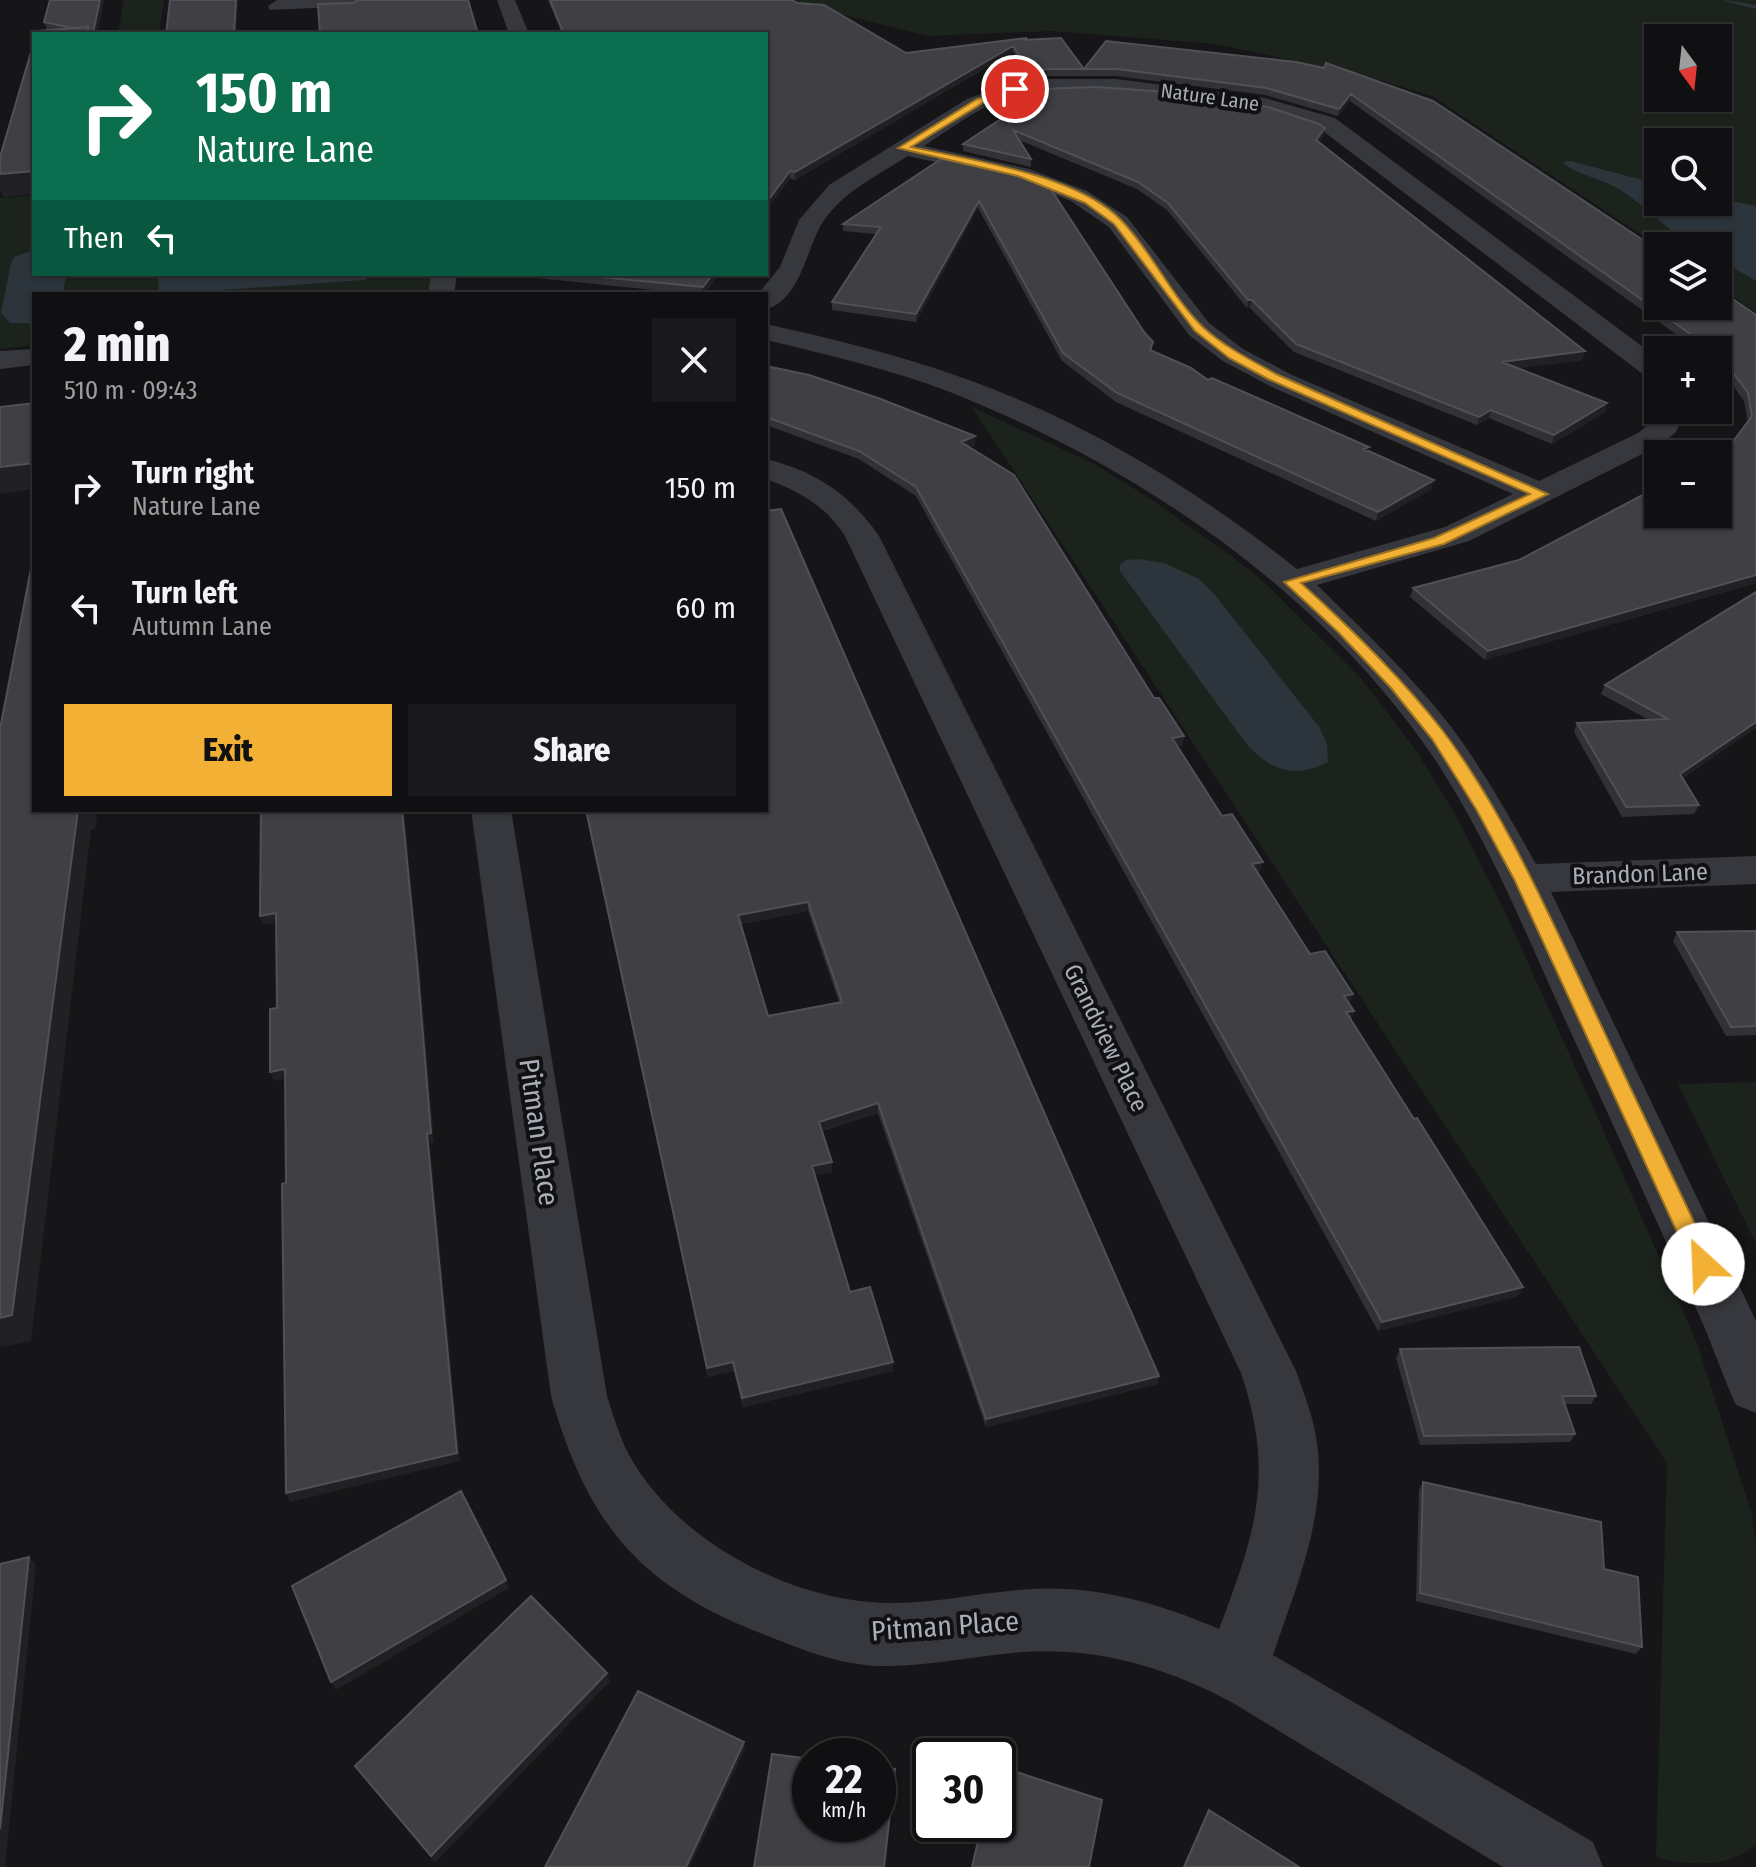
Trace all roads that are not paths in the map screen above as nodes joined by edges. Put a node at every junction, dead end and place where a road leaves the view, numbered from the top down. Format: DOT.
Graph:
graph roads {
  1 [pos="355,0"];
  2 [pos="506,0"];
  3 [pos="277,8"];
  4 [pos="518,32"];
  5 [pos="903,148"];
  6 [pos="768,299"];
  7 [pos="768,332"];
  8 [pos="32,357"];
  9 [pos="0,360"];
  10 [pos="1644,361"];
  11 [pos="1666,424"];
  12 [pos="768,469"];
  13 [pos="1541,494"];
  14 [pos="1291,582"];
  15 [pos="491,812"];
  16 [pos="1756,870"];
  17 [pos="1523,879"];
  18 [pos="1756,1387"];
  19 [pos="1236,1669"];
  20 [pos="1568,1867"];
  1 -- 3 [label="street"];
  2 -- 4 [label="street"];
  5 -- 6 [label="street, Nature Lane"];
  5 -- 10 [label="street, Nature Lane"];
  5 -- 13 [label="street"];
  7 -- 14 [label="street"];
  8 -- 9 [label="street"];
  11 -- 13 [label="street"];
  12 -- 19 [label="street, Grandview Place"];
  13 -- 14 [label="street"];
  14 -- 17 [label="street"];
  15 -- 19 [label="street, Pitman Place"];
  16 -- 17 [label="street, Brandon Lane"];
  17 -- 18 [label="street"];
  19 -- 20 [label="street, Pitman Place"];
}
